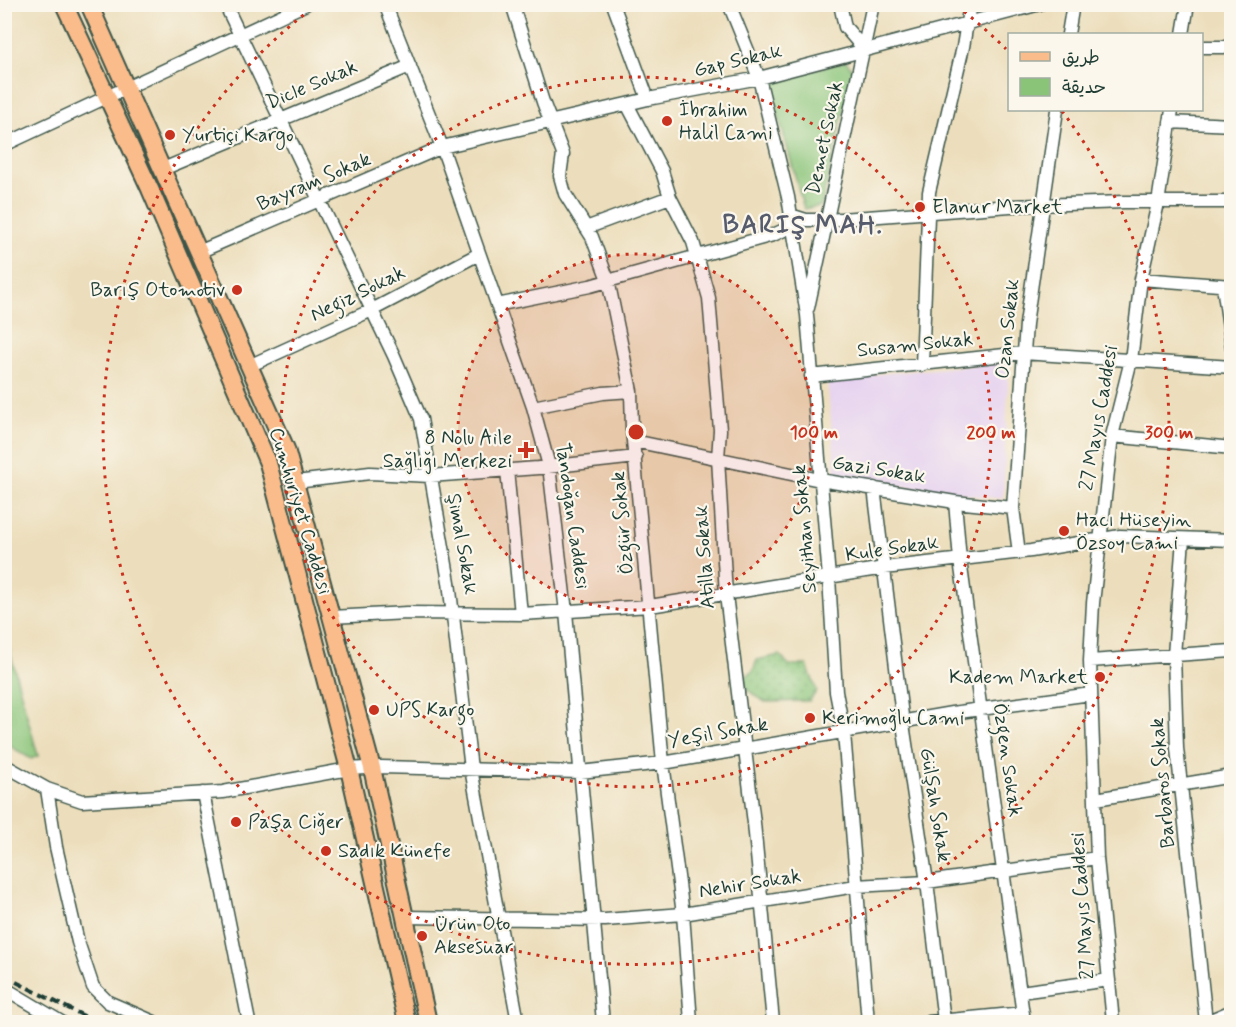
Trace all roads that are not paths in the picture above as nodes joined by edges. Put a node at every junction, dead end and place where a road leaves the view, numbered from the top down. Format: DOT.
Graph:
graph roads {
  1 [pos="63,4"];
  2 [pos="89,4"];
  3 [pos="225,4"];
  4 [pos="306,4"];
  5 [pos="385,4"];
  6 [pos="512,4"];
  7 [pos="614,4"];
  8 [pos="729,4"];
  9 [pos="840,4"];
  10 [pos="873,4"];
  11 [pos="970,4"];
  12 [pos="1040,4"];
  13 [pos="1073,4"];
  14 [pos="1188,4"];
  15 [pos="966,25"];
  16 [pos="1068,33"];
  17 [pos="1183,33"];
  18 [pos="239,36"];
  19 [pos="1203,47"];
  20 [pos="1232,48"];
  21 [pos="864,49"];
  22 [pos="410,66"];
  23 [pos="759,78"];
  24 [pos="126,89"];
  25 [pos="107,98"];
  26 [pos="648,99"];
  27 [pos="627,104"];
  28 [pos="1058,111"];
  29 [pos="1171,116"];
  30 [pos="280,120"];
  31 [pos="550,123"];
  32 [pos="1232,125"];
  33 [pos="4,146"];
  34 [pos="442,147"];
  35 [pos="163,169"];
  36 [pos="670,197"];
  37 [pos="319,201"];
  38 [pos="1232,202"];
  39 [pos="1158,203"];
  40 [pos="1044,206"];
  41 [pos="927,214"];
  42 [pos="828,220"];
  43 [pos="791,221"];
  44 [pos="586,228"];
  45 [pos="201,251"];
  46 [pos="479,254"];
  47 [pos="699,255"];
  48 [pos="1141,279"];
  49 [pos="608,280"];
  50 [pos="1227,286"];
  51 [pos="497,305"];
  52 [pos="372,310"];
  53 [pos="807,315"];
  54 [pos="1232,348"];
  55 [pos="1023,353"];
  56 [pos="1131,360"];
  57 [pos="922,364"];
  58 [pos="251,365"];
  59 [pos="1232,367"];
  60 [pos="811,376"];
  61 [pos="632,391"];
  62 [pos="533,407"];
  63 [pos="1112,436"];
  64 [pos="634,441"];
  65 [pos="1232,448"];
  66 [pos="636,457"];
  67 [pos="718,458"];
  68 [pos="549,466"];
  69 [pos="507,470"];
  70 [pos="430,476"];
  71 [pos="820,480"];
  72 [pos="296,482"];
  73 [pos="874,488"];
  74 [pos="956,502"];
  75 [pos="1012,508"];
  76 [pos="1183,539"];
  77 [pos="1232,540"];
  78 [pos="1099,542"];
  79 [pos="1019,553"];
  80 [pos="960,560"];
  81 [pos="884,568"];
  82 [pos="829,578"];
  83 [pos="726,595"];
  84 [pos="650,606"];
  85 [pos="566,612"];
  86 [pos="454,613"];
  87 [pos="520,614"];
  88 [pos="331,617"];
  89 [pos="1232,651"];
  90 [pos="1174,655"];
  91 [pos="1090,661"];
  92 [pos="1091,694"];
  93 [pos="980,710"];
  94 [pos="903,724"];
  95 [pos="844,733"];
  96 [pos="745,748"];
  97 [pos="663,763"];
  98 [pos="4,765"];
  99 [pos="349,768"];
  100 [pos="372,768"];
  101 [pos="471,769"];
  102 [pos="580,772"];
  103 [pos="1232,776"];
  104 [pos="1180,784"];
  105 [pos="47,789"];
  106 [pos="203,793"];
  107 [pos="1096,799"];
  108 [pos="1097,858"];
  109 [pos="1001,872"];
  110 [pos="927,882"];
  111 [pos="856,886"];
  112 [pos="762,902"];
  113 [pos="683,914"];
  114 [pos="406,917"];
  115 [pos="498,918"];
  116 [pos="594,919"];
  117 [pos="1109,980"];
  118 [pos="4,988"];
  119 [pos="1020,992"];
  120 [pos="1232,1011"];
  121 [pos="1024,1018"];
  122 [pos="944,1021"];
  123 [pos="1206,1022"];
  124 [pos="61,1023"];
  125 [pos="154,1023"];
  126 [pos="249,1023"];
  127 [pos="407,1023"];
  128 [pos="428,1023"];
  129 [pos="518,1023"];
  130 [pos="603,1023"];
  131 [pos="691,1023"];
  132 [pos="773,1023"];
  133 [pos="868,1023"];
  134 [pos="929,1023"];
  135 [pos="1113,1023"];
  1 -- 25 [label="main road, Cumhuriyet Caddesi"];
  2 -- 24 [label="main road"];
  3 -- 18 [label="street, Şimal Sokak"];
  4 -- 18 [label="street"];
  5 -- 22 [label="street, Tandoğan Caddesi"];
  6 -- 31 [label="street, Özgür Sokak"];
  7 -- 26 [label="street"];
  8 -- 23 [label="street, Seyithan Sokak"];
  9 -- 21 [label="street"];
  10 -- 21 [label="street, Demet Sokak"];
  11 -- 15 [label="street"];
  12 -- 15 [label="street, Gap Sokak"];
  13 -- 16 [label="street"];
  14 -- 17 [label="street"];
  15 -- 21 [label="street, Gap Sokak"];
  15 -- 41 [label="street"];
  18 -- 24 [label="street"];
  18 -- 30 [label="street, Şimal Sokak"];
  19 -- 20 [label="street"];
  21 -- 23 [label="street, Gap Sokak"];
  21 -- 42 [label="street, Demet Sokak"];
  22 -- 30 [label="street, Dicle Sokak"];
  22 -- 34 [label="street, Tandoğan Caddesi"];
  23 -- 26 [label="street, Gap Sokak"];
  23 -- 43 [label="street, Seyithan Sokak"];
  24 -- 25 [label="street"];
  24 -- 35 [label="main road"];
  25 -- 33 [label="street"];
  25 -- 99 [label="main road, Cumhuriyet Caddesi"];
  26 -- 27 [label="street, Gap Sokak"];
  27 -- 31 [label="street, Gap Sokak"];
  27 -- 36 [label="street, Atilla Sokak"];
  28 -- 40 [label="street, Ozan Sokak"];
  29 -- 32 [label="street"];
  29 -- 39 [label="street, 27 Mayıs Caddesi"];
  30 -- 35 [label="street, Dicle Sokak"];
  30 -- 37 [label="street, Şimal Sokak"];
  31 -- 34 [label="street, Gap Sokak"];
  31 -- 44 [label="street, Özgür Sokak"];
  34 -- 37 [label="street, Bayram Sokak"];
  34 -- 46 [label="street, Tandoğan Caddesi"];
  35 -- 45 [label="main road"];
  36 -- 44 [label="street"];
  36 -- 47 [label="street, Atilla Sokak"];
  37 -- 45 [label="street, Bayram Sokak"];
  37 -- 52 [label="street, Şimal Sokak"];
  38 -- 39 [label="street"];
  39 -- 40 [label="street"];
  39 -- 48 [label="street, 27 Mayıs Caddesi"];
  40 -- 41 [label="street"];
  40 -- 55 [label="street, Ozan Sokak"];
  41 -- 42 [label="street"];
  41 -- 57 [label="street"];
  42 -- 43 [label="street"];
  42 -- 53 [label="street, Demet Sokak"];
  43 -- 47 [label="street"];
  43 -- 53 [label="street, Seyithan Sokak"];
  44 -- 49 [label="street, Özgür Sokak"];
  45 -- 58 [label="main road"];
  46 -- 51 [label="street, Tandoğan Caddesi"];
  46 -- 52 [label="street, Negiz Sokak"];
  47 -- 49 [label="street"];
  47 -- 67 [label="street, Atilla Sokak"];
  48 -- 50 [label="street"];
  48 -- 56 [label="street, 27 Mayıs Caddesi"];
  49 -- 51 [label="street"];
  49 -- 61 [label="street, Özgür Sokak"];
  50 -- 54 [label="street"];
  51 -- 62 [label="street, Tandoğan Caddesi"];
  52 -- 58 [label="street, Negiz Sokak"];
  52 -- 70 [label="street, Şimal Sokak"];
  53 -- 60 [label="street, Seyithan Sokak"];
  55 -- 56 [label="street, Susam Sokak"];
  55 -- 57 [label="street, Susam Sokak"];
  55 -- 75 [label="street, Ozan Sokak"];
  56 -- 59 [label="street, Susam Sokak"];
  56 -- 63 [label="street, 27 Mayıs Caddesi"];
  57 -- 60 [label="street, Susam Sokak"];
  58 -- 72 [label="main road"];
  60 -- 71 [label="street, Seyithan Sokak"];
  61 -- 62 [label="street"];
  61 -- 64 [label="street, Özgür Sokak"];
  62 -- 68 [label="street, Tandoğan Caddesi"];
  63 -- 65 [label="street"];
  63 -- 78 [label="street, 27 Mayıs Caddesi"];
  64 -- 66 [label="street, Özgür Sokak"];
  64 -- 67 [label="street, Gazi Sokak"];
  66 -- 68 [label="street"];
  66 -- 84 [label="street, Özgür Sokak"];
  67 -- 71 [label="street, Gazi Sokak"];
  67 -- 83 [label="street, Atilla Sokak"];
  68 -- 69 [label="street"];
  68 -- 85 [label="street, Tandoğan Caddesi"];
  69 -- 70 [label="street"];
  69 -- 87 [label="street"];
  70 -- 72 [label="street"];
  70 -- 86 [label="street, Şimal Sokak"];
  71 -- 73 [label="street, Gazi Sokak"];
  71 -- 82 [label="street, Seyithan Sokak"];
  72 -- 88 [label="main road"];
  73 -- 74 [label="street, Gazi Sokak"];
  73 -- 81 [label="street, Gülşah Sokak"];
  74 -- 75 [label="street, Gazi Sokak"];
  74 -- 80 [label="street, Özgen Sokak"];
  75 -- 79 [label="street, Ozan Sokak"];
  76 -- 77 [label="street, Kule Sokak"];
  76 -- 78 [label="street, Kule Sokak"];
  76 -- 90 [label="street, Barbaros Sokak"];
  78 -- 79 [label="street, Kule Sokak"];
  78 -- 91 [label="street, 27 Mayıs Caddesi"];
  79 -- 80 [label="street, Kule Sokak"];
  80 -- 81 [label="street, Kule Sokak"];
  80 -- 93 [label="street, Özgen Sokak"];
  81 -- 82 [label="street, Kule Sokak"];
  81 -- 94 [label="street, Gülşah Sokak"];
  82 -- 83 [label="street, Kule Sokak"];
  82 -- 95 [label="street, Seyithan Sokak"];
  83 -- 84 [label="street, Kule Sokak"];
  83 -- 96 [label="street, Atilla Sokak"];
  84 -- 85 [label="street, Kule Sokak"];
  84 -- 97 [label="street, Özgür Sokak"];
  85 -- 87 [label="street, Kule Sokak"];
  85 -- 102 [label="street, Tandoğan Caddesi"];
  86 -- 87 [label="street, Kule Sokak"];
  86 -- 88 [label="street, Kule Sokak"];
  86 -- 101 [label="street, Şimal Sokak"];
  88 -- 100 [label="main road"];
  89 -- 90 [label="street"];
  90 -- 91 [label="street"];
  90 -- 104 [label="street, Barbaros Sokak"];
  91 -- 92 [label="street, 27 Mayıs Caddesi"];
  92 -- 93 [label="street, Yeşil Sokak"];
  92 -- 107 [label="street, 27 Mayıs Caddesi"];
  93 -- 94 [label="street, Yeşil Sokak"];
  93 -- 109 [label="street, Özgen Sokak"];
  94 -- 95 [label="street, Yeşil Sokak"];
  94 -- 110 [label="street, Gülşah Sokak"];
  95 -- 96 [label="street, Yeşil Sokak"];
  95 -- 111 [label="street, Seyithan Sokak"];
  96 -- 97 [label="street, Yeşil Sokak"];
  96 -- 112 [label="street, Atilla Sokak"];
  97 -- 102 [label="street, Yeşil Sokak"];
  97 -- 113 [label="street, Özgür Sokak"];
  98 -- 105 [label="street, Yeşil Sokak"];
  99 -- 100 [label="street, Yeşil Sokak"];
  99 -- 106 [label="street, Yeşil Sokak"];
  99 -- 127 [label="main road, Cumhuriyet Caddesi"];
  100 -- 101 [label="street, Yeşil Sokak"];
  100 -- 114 [label="main road"];
  101 -- 102 [label="street, Yeşil Sokak"];
  101 -- 115 [label="street, Şimal Sokak"];
  102 -- 116 [label="street, Tandoğan Caddesi"];
  103 -- 104 [label="street"];
  104 -- 107 [label="street"];
  104 -- 123 [label="street, Barbaros Sokak"];
  105 -- 106 [label="street, Yeşil Sokak"];
  105 -- 125 [label="street"];
  106 -- 126 [label="street"];
  107 -- 108 [label="street, 27 Mayıs Caddesi"];
  108 -- 109 [label="street, Nehir Sokak"];
  108 -- 117 [label="street, 27 Mayıs Caddesi"];
  109 -- 110 [label="street, Nehir Sokak"];
  109 -- 119 [label="street, Özgen Sokak"];
  110 -- 111 [label="street, Nehir Sokak"];
  110 -- 122 [label="street, Gülşah Sokak"];
  111 -- 112 [label="street, Nehir Sokak"];
  111 -- 133 [label="street, Seyithan Sokak"];
  112 -- 113 [label="street, Nehir Sokak"];
  112 -- 132 [label="street, Atilla Sokak"];
  113 -- 116 [label="street, Nehir Sokak"];
  113 -- 131 [label="street, Özgür Sokak"];
  114 -- 115 [label="street, Nehir Sokak"];
  114 -- 128 [label="main road"];
  115 -- 116 [label="street, Nehir Sokak"];
  115 -- 129 [label="street, Şimal Sokak"];
  116 -- 130 [label="street, Tandoğan Caddesi"];
  117 -- 119 [label="street"];
  117 -- 135 [label="street, 27 Mayıs Caddesi"];
  118 -- 124 [label="street"];
  119 -- 121 [label="street, Özgen Sokak"];
  120 -- 123 [label="street"];
  121 -- 122 [label="street"];
  122 -- 134 [label="street"];
}
